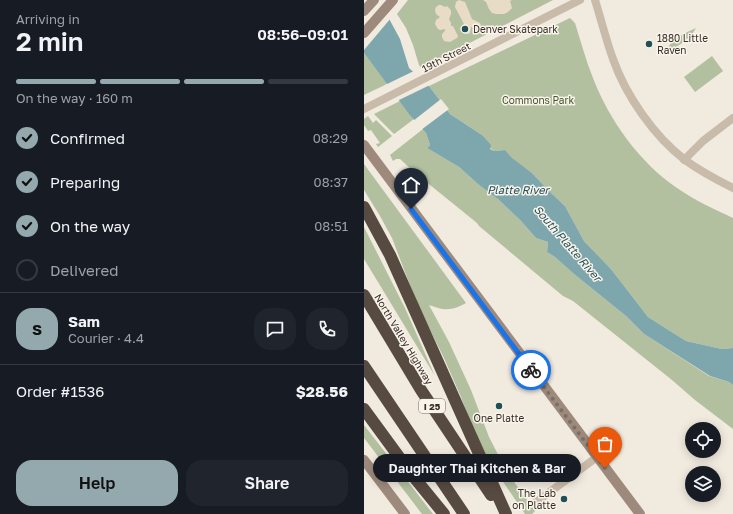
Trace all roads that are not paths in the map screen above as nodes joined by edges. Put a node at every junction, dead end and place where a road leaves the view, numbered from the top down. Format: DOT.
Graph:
graph roads {
  1 [pos="374,0"];
  2 [pos="393,0"];
  3 [pos="580,0"];
  4 [pos="595,0"];
  5 [pos="364,11"];
  6 [pos="364,33"];
  7 [pos="364,109"];
  8 [pos="733,118"];
  9 [pos="364,145"];
  10 [pos="684,160"];
  11 [pos="733,188"];
  12 [pos="364,207"];
  13 [pos="364,295"];
  14 [pos="364,366"];
  15 [pos="364,409"];
  16 [pos="597,457"];
  17 [pos="364,460"];
  18 [pos="535,503"];
  19 [pos="405,514"];
  20 [pos="444,514"];
  21 [pos="464,514"];
  22 [pos="505,514"];
  23 [pos="640,514"];
  1 -- 5 [label="street"];
  2 -- 6 [label="street"];
  3 -- 7 [label="street, 19th Street"];
  4 -- 10 [label="street"];
  8 -- 10 [label="street"];
  9 -- 16 [label="street"];
  10 -- 11 [label="street"];
  12 -- 22 [label="highway"];
  13 -- 22 [label="highway, North Valley Highway / I 25"];
  14 -- 21 [label="highway"];
  15 -- 20 [label="highway"];
  16 -- 18 [label="street"];
  16 -- 23 [label="street"];
  17 -- 19 [label="street"];
}
